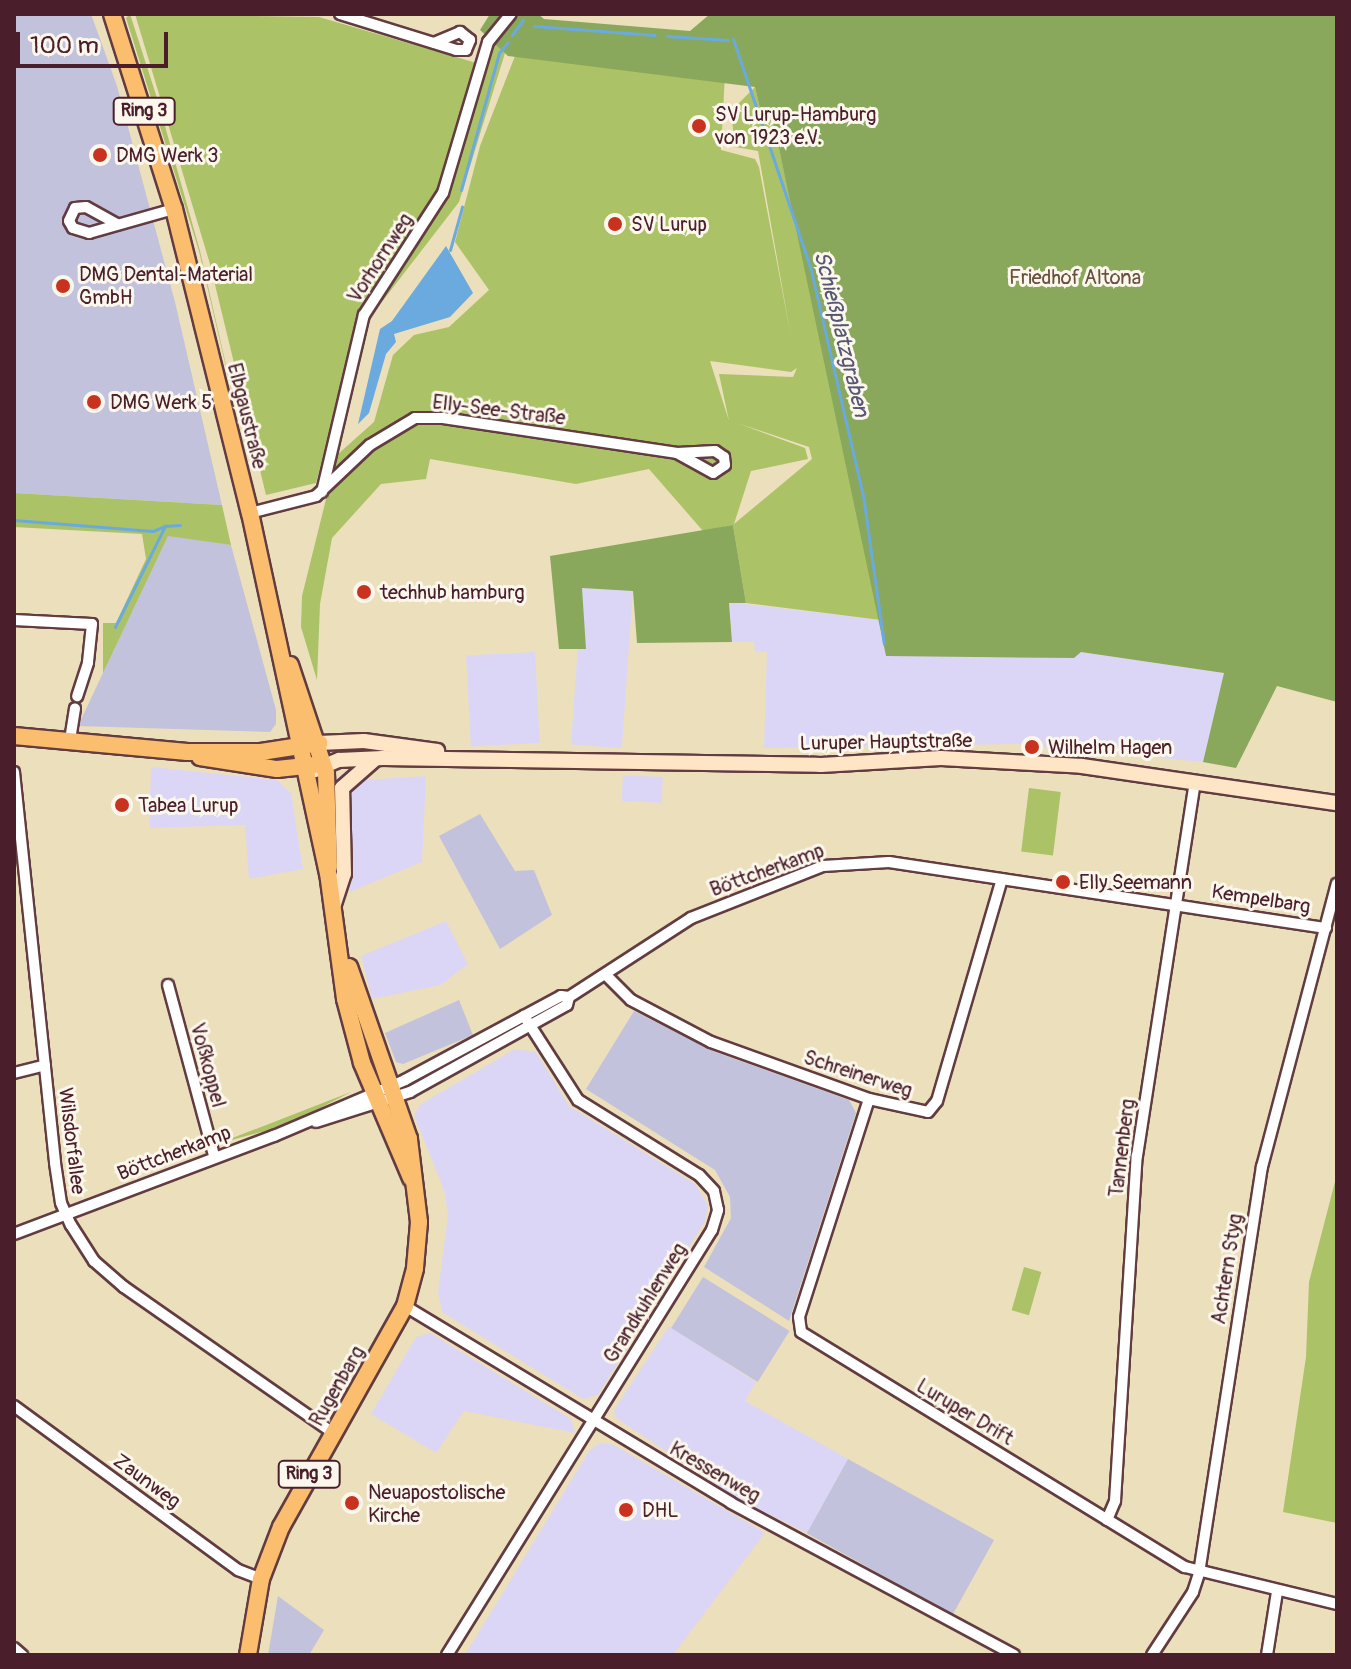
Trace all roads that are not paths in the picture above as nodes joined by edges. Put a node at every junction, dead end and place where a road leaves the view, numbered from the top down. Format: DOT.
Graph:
graph roads {
  1 [pos="112,14"];
  2 [pos="340,14"];
  3 [pos="511,14"];
  4 [pos="486,49"];
  5 [pos="174,209"];
  6 [pos="117,224"];
  7 [pos="677,453"];
  8 [pos="322,492"];
  9 [pos="250,513"];
  10 [pos="14,620"];
  11 [pos="278,634"];
  12 [pos="77,696"];
  13 [pos="75,708"];
  14 [pos="14,736"];
  15 [pos="70,740"];
  16 [pos="323,749"];
  17 [pos="187,752"];
  18 [pos="376,759"];
  19 [pos="481,759"];
  20 [pos="300,761"];
  21 [pos="14,772"];
  22 [pos="1195,781"];
  23 [pos="1337,803"];
  24 [pos="328,873"];
  25 [pos="1002,879"];
  26 [pos="1337,884"];
  27 [pos="1176,904"];
  28 [pos="333,907"];
  29 [pos="1326,928"];
  30 [pos="606,975"];
  31 [pos="168,985"];
  32 [pos="569,997"];
  33 [pos="524,1016"];
  34 [pos="531,1027"];
  35 [pos="45,1065"];
  36 [pos="14,1073"];
  37 [pos="384,1096"];
  38 [pos="869,1099"];
  39 [pos="214,1155"];
  40 [pos="66,1214"];
  41 [pos="14,1234"];
  42 [pos="405,1306"];
  43 [pos="14,1406"];
  44 [pos="594,1421"];
  45 [pos="333,1433"];
  46 [pos="1107,1520"];
  47 [pos="1199,1573"];
  48 [pos="261,1579"];
  49 [pos="1277,1592"];
  50 [pos="1337,1604"];
  51 [pos="14,1648"];
  52 [pos="22,1655"];
  53 [pos="248,1655"];
  54 [pos="447,1655"];
  55 [pos="1014,1655"];
  56 [pos="1152,1655"];
  57 [pos="1267,1655"];
  1 -- 5 [label="main road, Elbgaustraße / Ring 3"];
  2 -- 4 [label="street"];
  3 -- 4 [label="street, Vorhornweg"];
  4 -- 8 [label="street, Vorhornweg"];
  5 -- 6 [label="street"];
  5 -- 9 [label="main road, Elbgaustraße / Ring 3"];
  7 -- 8 [label="street, Elly-See-Straße"];
  8 -- 9 [label="street, Elly-See-Straße"];
  9 -- 11 [label="main road, Elbgaustraße / Ring 3"];
  10 -- 12 [label="street"];
  11 -- 16 [label="main road, Elbgaustraße / Ring 3"];
  11 -- 20 [label="main road, Elbgaustraße / Ring 3"];
  13 -- 15 [label="street"];
  14 -- 15 [label="main road, Luruper Hauptstraße"];
  15 -- 17 [label="main road, Luruper Hauptstraße"];
  16 -- 18 [label="main road, Luruper Hauptstraße"];
  16 -- 19 [label="main road, Luruper Hauptstraße"];
  16 -- 20 [label="main road, Luruper Hauptstraße"];
  16 -- 20 [label="main road"];
  16 -- 24 [label="main road, Rugenbarg / Ring 3"];
  17 -- 20 [label="main road, Luruper Hauptstraße"];
  17 -- 20 [label="main road, Luruper Hauptstraße"];
  18 -- 19 [label="main road, Luruper Hauptstraße"];
  18 -- 28 [label="main road"];
  19 -- 22 [label="main road, Luruper Hauptstraße"];
  20 -- 24 [label="main road, Rugenbarg / Ring 3"];
  21 -- 35 [label="street, Wilsdorfallee"];
  22 -- 23 [label="main road, Luruper Hauptstraße"];
  22 -- 27 [label="street, Tannenberg"];
  24 -- 28 [label="main road, Rugenbarg / Ring 3"];
  25 -- 27 [label="street, Kempelbarg"];
  25 -- 30 [label="street, Böttcherkamp"];
  25 -- 38 [label="street, Schreinerweg"];
  26 -- 29 [label="street, Achtern Styg"];
  27 -- 29 [label="street, Kempelbarg"];
  27 -- 46 [label="street, Tannenberg"];
  28 -- 37 [label="main road, Rugenbarg / Ring 3"];
  29 -- 47 [label="street, Achtern Styg"];
  30 -- 32 [label="street, Böttcherkamp"];
  30 -- 38 [label="street, Schreinerweg"];
  31 -- 39 [label="street, Voßkoppel"];
  32 -- 33 [label="street, Böttcherkamp"];
  32 -- 34 [label="street, Böttcherkamp"];
  33 -- 34 [label="street, Grandkuhlenweg"];
  33 -- 37 [label="street, Böttcherkamp"];
  34 -- 37 [label="street, Böttcherkamp"];
  34 -- 44 [label="street, Grandkuhlenweg"];
  35 -- 36 [label="street"];
  35 -- 40 [label="street, Wilsdorfallee"];
  37 -- 39 [label="street, Böttcherkamp"];
  37 -- 42 [label="main road, Rugenbarg / Ring 3"];
  38 -- 46 [label="street, Luruper Drift"];
  39 -- 40 [label="street, Böttcherkamp"];
  40 -- 41 [label="street, Böttcherkamp"];
  40 -- 45 [label="street, Wilsdorfallee"];
  42 -- 44 [label="street, Kressenweg"];
  42 -- 45 [label="main road, Rugenbarg / Ring 3"];
  43 -- 48 [label="street, Zaunweg"];
  44 -- 54 [label="street, Grandkuhlenweg"];
  44 -- 55 [label="street, Kressenweg"];
  45 -- 48 [label="main road, Rugenbarg / Ring 3"];
  46 -- 47 [label="street, Luruper Drift"];
  47 -- 49 [label="street, Luruper Drift"];
  47 -- 56 [label="street, Achtern Styg"];
  48 -- 53 [label="main road, Rugenbarg / Ring 3"];
  49 -- 50 [label="street, Luruper Drift"];
  49 -- 57 [label="street"];
  51 -- 52 [label="street"];
}
